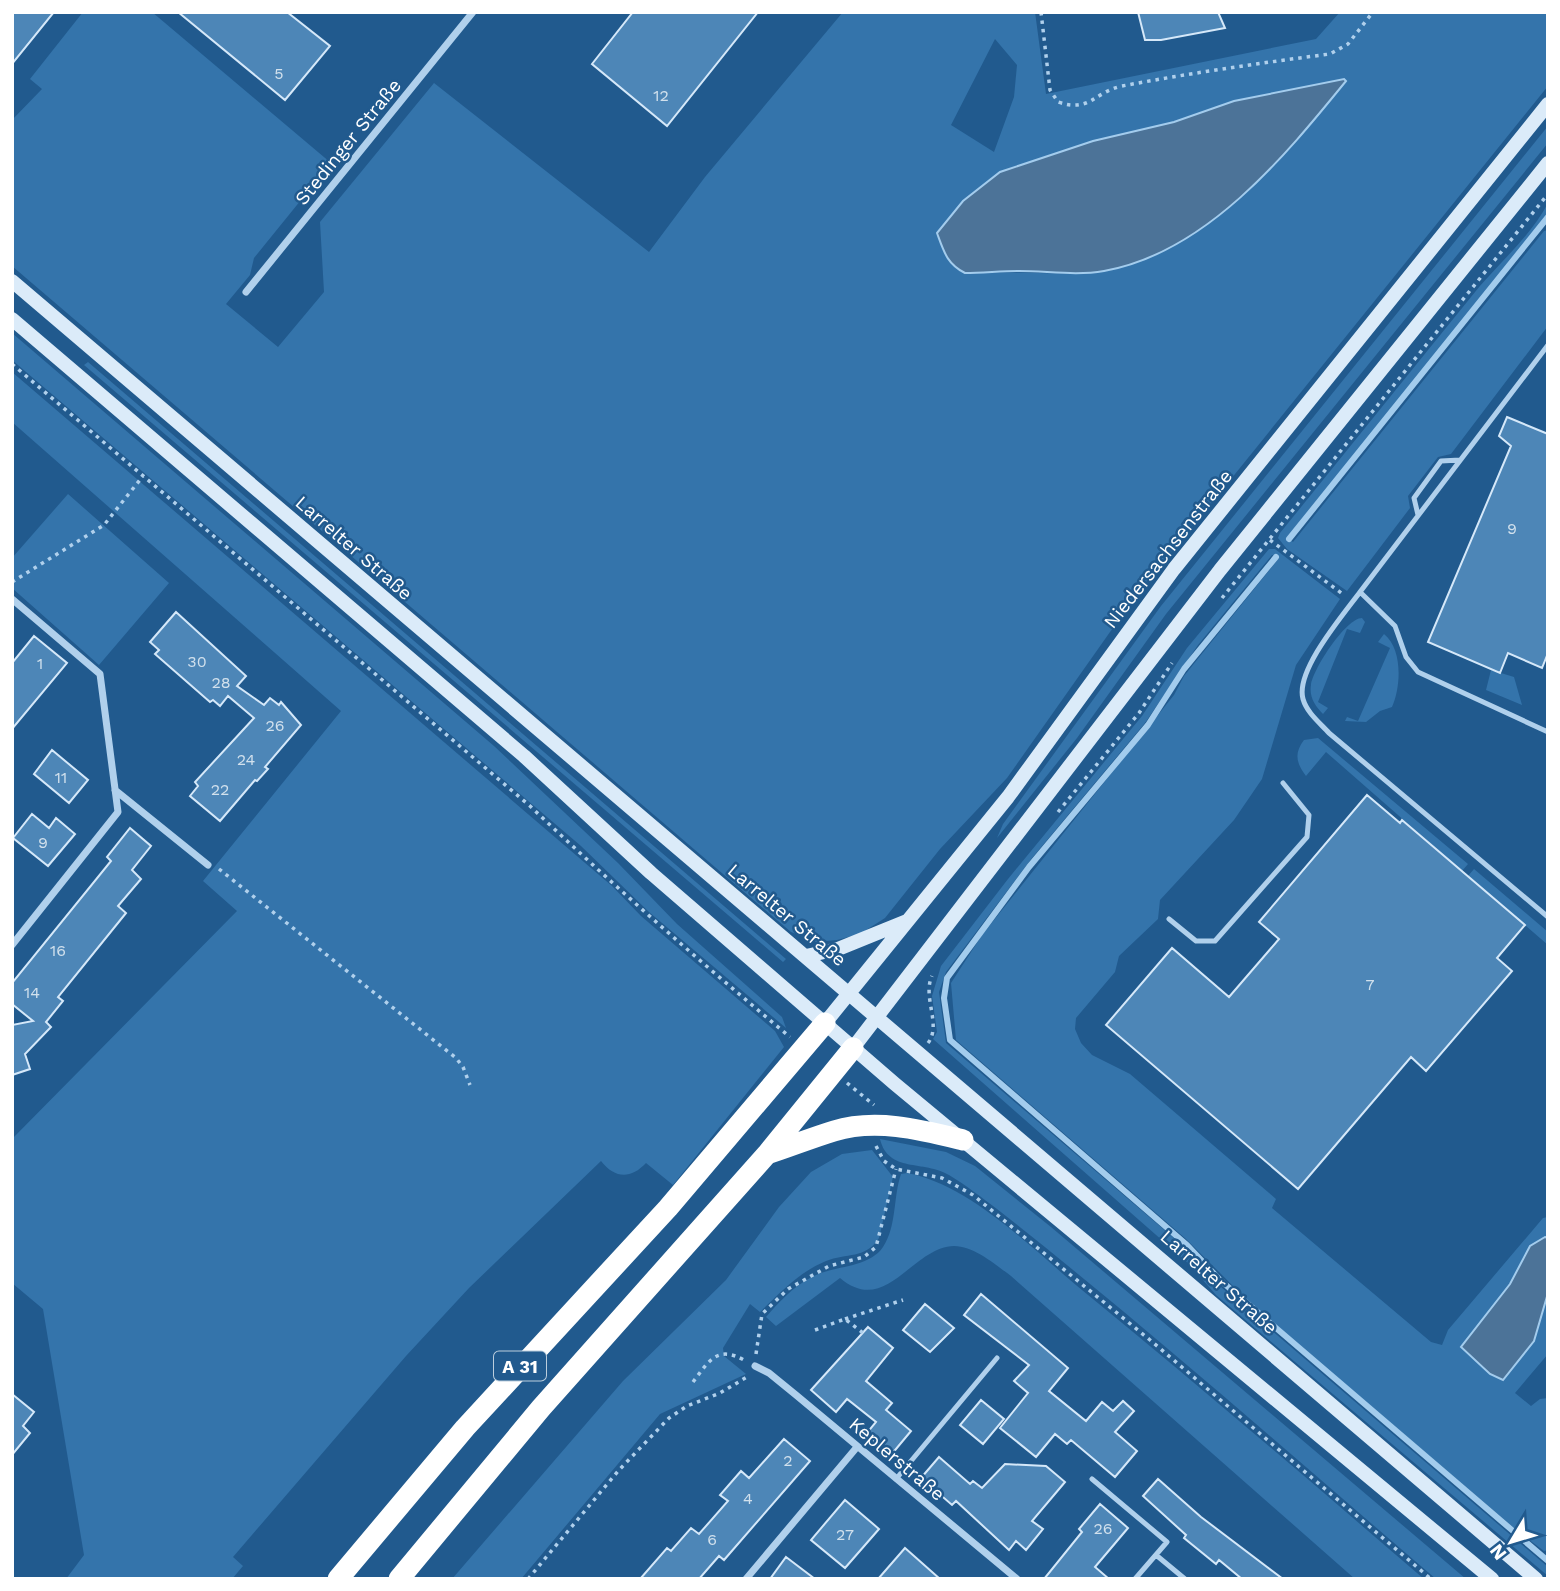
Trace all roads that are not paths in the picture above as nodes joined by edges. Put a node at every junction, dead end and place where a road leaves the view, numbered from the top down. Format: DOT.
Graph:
graph roads {
  1 [pos="473,12"];
  2 [pos="1548,104"];
  3 [pos="1548,163"];
  4 [pos="12,281"];
  5 [pos="246,292"];
  6 [pos="12,319"];
  7 [pos="1548,345"];
  8 [pos="1460,460"];
  9 [pos="1418,516"];
  10 [pos="1360,592"];
  11 [pos="12,599"];
  12 [pos="1548,732"];
  13 [pos="1283,783"];
  14 [pos="115,790"];
  15 [pos="208,865"];
  16 [pos="1548,917"];
  17 [pos="910,919"];
  18 [pos="1169,919"];
  19 [pos="12,945"];
  20 [pos="806,956"];
  21 [pos="850,994"];
  22 [pos="877,1015"];
  23 [pos="825,1023"];
  24 [pos="853,1048"];
  25 [pos="963,1140"];
  26 [pos="767,1154"];
  27 [pos="998,1358"];
  28 [pos="755,1366"];
  29 [pos="857,1447"];
  30 [pos="896,1479"];
  31 [pos="1092,1479"];
  32 [pos="1156,1555"];
  33 [pos="338,1579"];
  34 [pos="399,1579"];
  35 [pos="746,1579"];
  36 [pos="1017,1579"];
  37 [pos="1135,1579"];
  38 [pos="1185,1579"];
  39 [pos="1492,1579"];
  40 [pos="1536,1579"];
  1 -- 5 [label="street, Stedinger Straße"];
  2 -- 17 [label="main road, Niedersachsenstraße"];
  3 -- 22 [label="main road"];
  4 -- 20 [label="main road, Larrelter Straße"];
  6 -- 23 [label="main road"];
  7 -- 8 [label="lane"];
  8 -- 9 [label="lane"];
  8 -- 9 [label="lane"];
  9 -- 10 [label="lane"];
  10 -- 12 [label="lane"];
  10 -- 16 [label="lane"];
  11 -- 14 [label="street"];
  13 -- 18 [label="lane"];
  14 -- 15 [label="street"];
  14 -- 19 [label="street"];
  17 -- 20 [label="main road"];
  17 -- 21 [label="main road, Niedersachsenstraße"];
  20 -- 21 [label="main road, Larrelter Straße"];
  21 -- 22 [label="main road, Larrelter Straße"];
  21 -- 23 [label="main road, Niedersachsenstraße"];
  22 -- 24 [label="main road"];
  22 -- 40 [label="main road, Larrelter Straße"];
  23 -- 24 [label="main road"];
  23 -- 33 [label="highway, A 31"];
  24 -- 25 [label="main road"];
  24 -- 26 [label="highway"];
  25 -- 26 [label="highway"];
  25 -- 39 [label="main road"];
  26 -- 34 [label="highway"];
  27 -- 30 [label="lane"];
  28 -- 29 [label="street, Keplerstraße"];
  29 -- 30 [label="street, Keplerstraße"];
  29 -- 35 [label="street"];
  30 -- 36 [label="street, Keplerstraße"];
  31 -- 32 [label="lane"];
  32 -- 37 [label="lane"];
  32 -- 38 [label="lane"];
}
